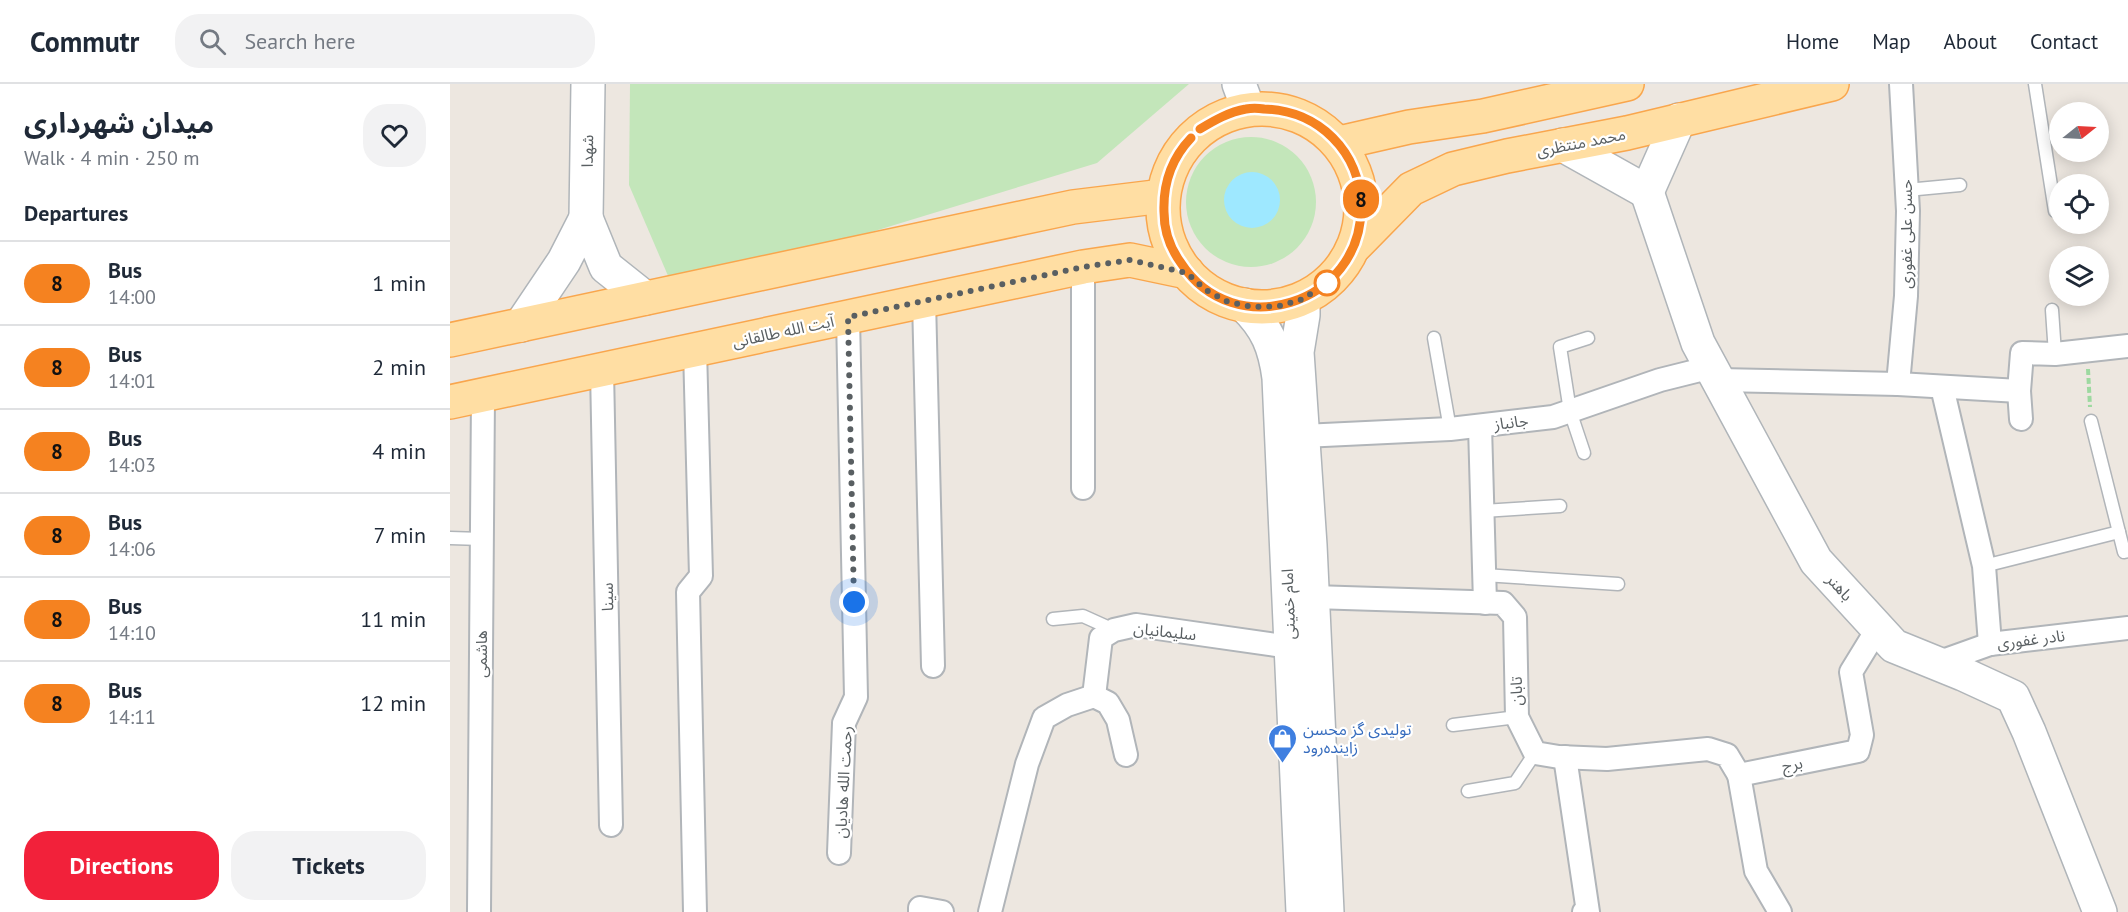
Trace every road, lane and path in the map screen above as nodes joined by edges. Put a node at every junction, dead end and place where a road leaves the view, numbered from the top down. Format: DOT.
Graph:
graph roads {
  1 [pos="588,84"];
  2 [pos="1627,84"];
  3 [pos="1832,84"];
  4 [pos="1901,84"];
  5 [pos="2035,84"];
  6 [pos="1585,89"];
  7 [pos="1244,96"];
  8 [pos="1679,120"];
  9 [pos="1339,143"];
  10 [pos="1563,145"];
  11 [pos="2049,174"];
  12 [pos="1960,185"];
  13 [pos="1907,190"];
  14 [pos="1647,192"];
  15 [pos="1163,196"];
  16 [pos="586,218"];
  17 [pos="1354,246"];
  18 [pos="1083,267"];
  19 [pos="1187,273"];
  20 [pos="645,298"];
  21 [pos="1303,299"];
  22 [pos="924,300"];
  23 [pos="1244,305"];
  24 [pos="2052,310"];
  25 [pos="848,317"];
  26 [pos="521,325"];
  27 [pos="1434,338"];
  28 [pos="1588,338"];
  29 [pos="450,340"];
  30 [pos="2128,346"];
  31 [pos="695,350"];
  32 [pos="2087,351"];
  33 [pos="2055,354"];
  34 [pos="602,370"];
  35 [pos="1715,374"];
  36 [pos="1898,384"];
  37 [pos="1942,387"];
  38 [pos="2019,392"];
  39 [pos="483,395"];
  40 [pos="450,402"];
  41 [pos="1570,411"];
  42 [pos="2021,419"];
  43 [pos="2091,421"];
  44 [pos="1480,426"];
  45 [pos="1450,429"];
  46 [pos="1303,436"];
  47 [pos="1584,453"];
  48 [pos="1083,488"];
  49 [pos="1560,506"];
  50 [pos="1483,511"];
  51 [pos="2119,532"];
  52 [pos="450,538"];
  53 [pos="482,540"];
  54 [pos="2128,551"];
  55 [pos="1984,566"];
  56 [pos="1484,575"];
  57 [pos="1618,585"];
  58 [pos="1313,597"];
  59 [pos="1485,603"];
  60 [pos="1053,619"];
  61 [pos="1878,628"];
  62 [pos="2128,628"];
  63 [pos="1114,630"];
  64 [pos="1990,644"];
  65 [pos="1290,647"];
  66 [pos="1937,663"];
  67 [pos="933,666"];
  68 [pos="1094,696"];
  69 [pos="1517,717"];
  70 [pos="1453,725"];
  71 [pos="1535,753"];
  72 [pos="1126,755"];
  73 [pos="1565,757"];
  74 [pos="1739,775"];
  75 [pos="1468,792"];
  76 [pos="611,825"];
  77 [pos="839,853"];
  78 [pos="479,912"];
  79 [pos="695,912"];
  80 [pos="920,912"];
  81 [pos="942,912"];
  82 [pos="990,912"];
  83 [pos="1303,912"];
  84 [pos="1328,912"];
  85 [pos="1584,912"];
  86 [pos="1780,912"];
  87 [pos="2100,912"];
  1 -- 16 [label="street, شهدا"];
  2 -- 6 [label="main road"];
  3 -- 8 [label="main road, محمد منتظری"];
  4 -- 13 [label="street, حسن علی غفوری"];
  5 -- 11 [label="lane"];
  6 -- 9 [label="main road"];
  7 -- 9 [label="main road"];
  7 -- 15 [label="main road"];
  8 -- 10 [label="main road, محمد منتظری"];
  8 -- 14 [label="street"];
  9 -- 17 [label="main road"];
  10 -- 14 [label="street"];
  10 -- 17 [label="main road, محمد منتظری"];
  12 -- 13 [label="lane"];
  13 -- 36 [label="street, حسن علی غفوری"];
  14 -- 35 [label="street, باهنر"];
  15 -- 19 [label="main road"];
  15 -- 20 [label="main road"];
  16 -- 20 [label="street"];
  16 -- 26 [label="street"];
  17 -- 21 [label="main road"];
  18 -- 19 [label="main road, آیت الله طالقانی"];
  18 -- 22 [label="main road, آیت الله طالقانی"];
  18 -- 48 [label="street"];
  19 -- 23 [label="main road"];
  20 -- 26 [label="main road"];
  21 -- 23 [label="main road"];
  21 -- 46 [label="street, امام خمینی"];
  22 -- 25 [label="main road, آیت الله طالقانی"];
  22 -- 67 [label="street"];
  23 -- 65 [label="street, امام خمینی"];
  24 -- 33 [label="lane"];
  25 -- 31 [label="main road, آیت الله طالقانی"];
  25 -- 77 [label="street, رحمت الله هادیان"];
  26 -- 29 [label="main road"];
  27 -- 45 [label="lane"];
  28 -- 41 [label="lane"];
  30 -- 32 [label="street"];
  31 -- 34 [label="main road, آیت الله طالقانی"];
  31 -- 79 [label="street"];
  32 -- 33 [label="street"];
  32 -- 43 [label="path"];
  33 -- 38 [label="street"];
  34 -- 39 [label="main road, آیت الله طالقانی"];
  34 -- 76 [label="street, سینا"];
  35 -- 36 [label="street, جانباز"];
  35 -- 41 [label="street, جانباز"];
  35 -- 61 [label="street, باهنر"];
  36 -- 37 [label="street, جانباز"];
  37 -- 38 [label="street, جانباز"];
  37 -- 55 [label="street"];
  38 -- 42 [label="street"];
  39 -- 40 [label="main road, آیت الله طالقانی"];
  39 -- 53 [label="street, هاشمی"];
  41 -- 44 [label="street, جانباز"];
  41 -- 47 [label="lane"];
  43 -- 51 [label="lane"];
  44 -- 45 [label="street, جانباز"];
  44 -- 50 [label="street"];
  45 -- 46 [label="street, جانباز"];
  46 -- 58 [label="street, امام خمینی"];
  49 -- 50 [label="lane"];
  50 -- 56 [label="street"];
  51 -- 54 [label="lane"];
  51 -- 55 [label="lane"];
  52 -- 53 [label="lane"];
  53 -- 78 [label="street, هاشمی"];
  55 -- 64 [label="street"];
  56 -- 57 [label="lane"];
  56 -- 59 [label="street"];
  58 -- 59 [label="street, تابان"];
  58 -- 84 [label="street, امام خمینی"];
  59 -- 69 [label="street, تابان"];
  60 -- 63 [label="lane"];
  61 -- 66 [label="street, باهنر"];
  61 -- 74 [label="street, برج"];
  62 -- 64 [label="street, نادر غفوری"];
  63 -- 65 [label="street, سلیمانیان"];
  63 -- 68 [label="street, سلیمانیان"];
  64 -- 66 [label="street, نادر غفوری"];
  65 -- 83 [label="street, امام خمینی"];
  66 -- 87 [label="street, باهنر"];
  68 -- 72 [label="street"];
  68 -- 82 [label="street"];
  69 -- 70 [label="lane"];
  69 -- 71 [label="street, تابان"];
  71 -- 73 [label="street"];
  71 -- 75 [label="lane"];
  73 -- 74 [label="street"];
  73 -- 85 [label="street"];
  74 -- 86 [label="street"];
  80 -- 81 [label="street"];
}
